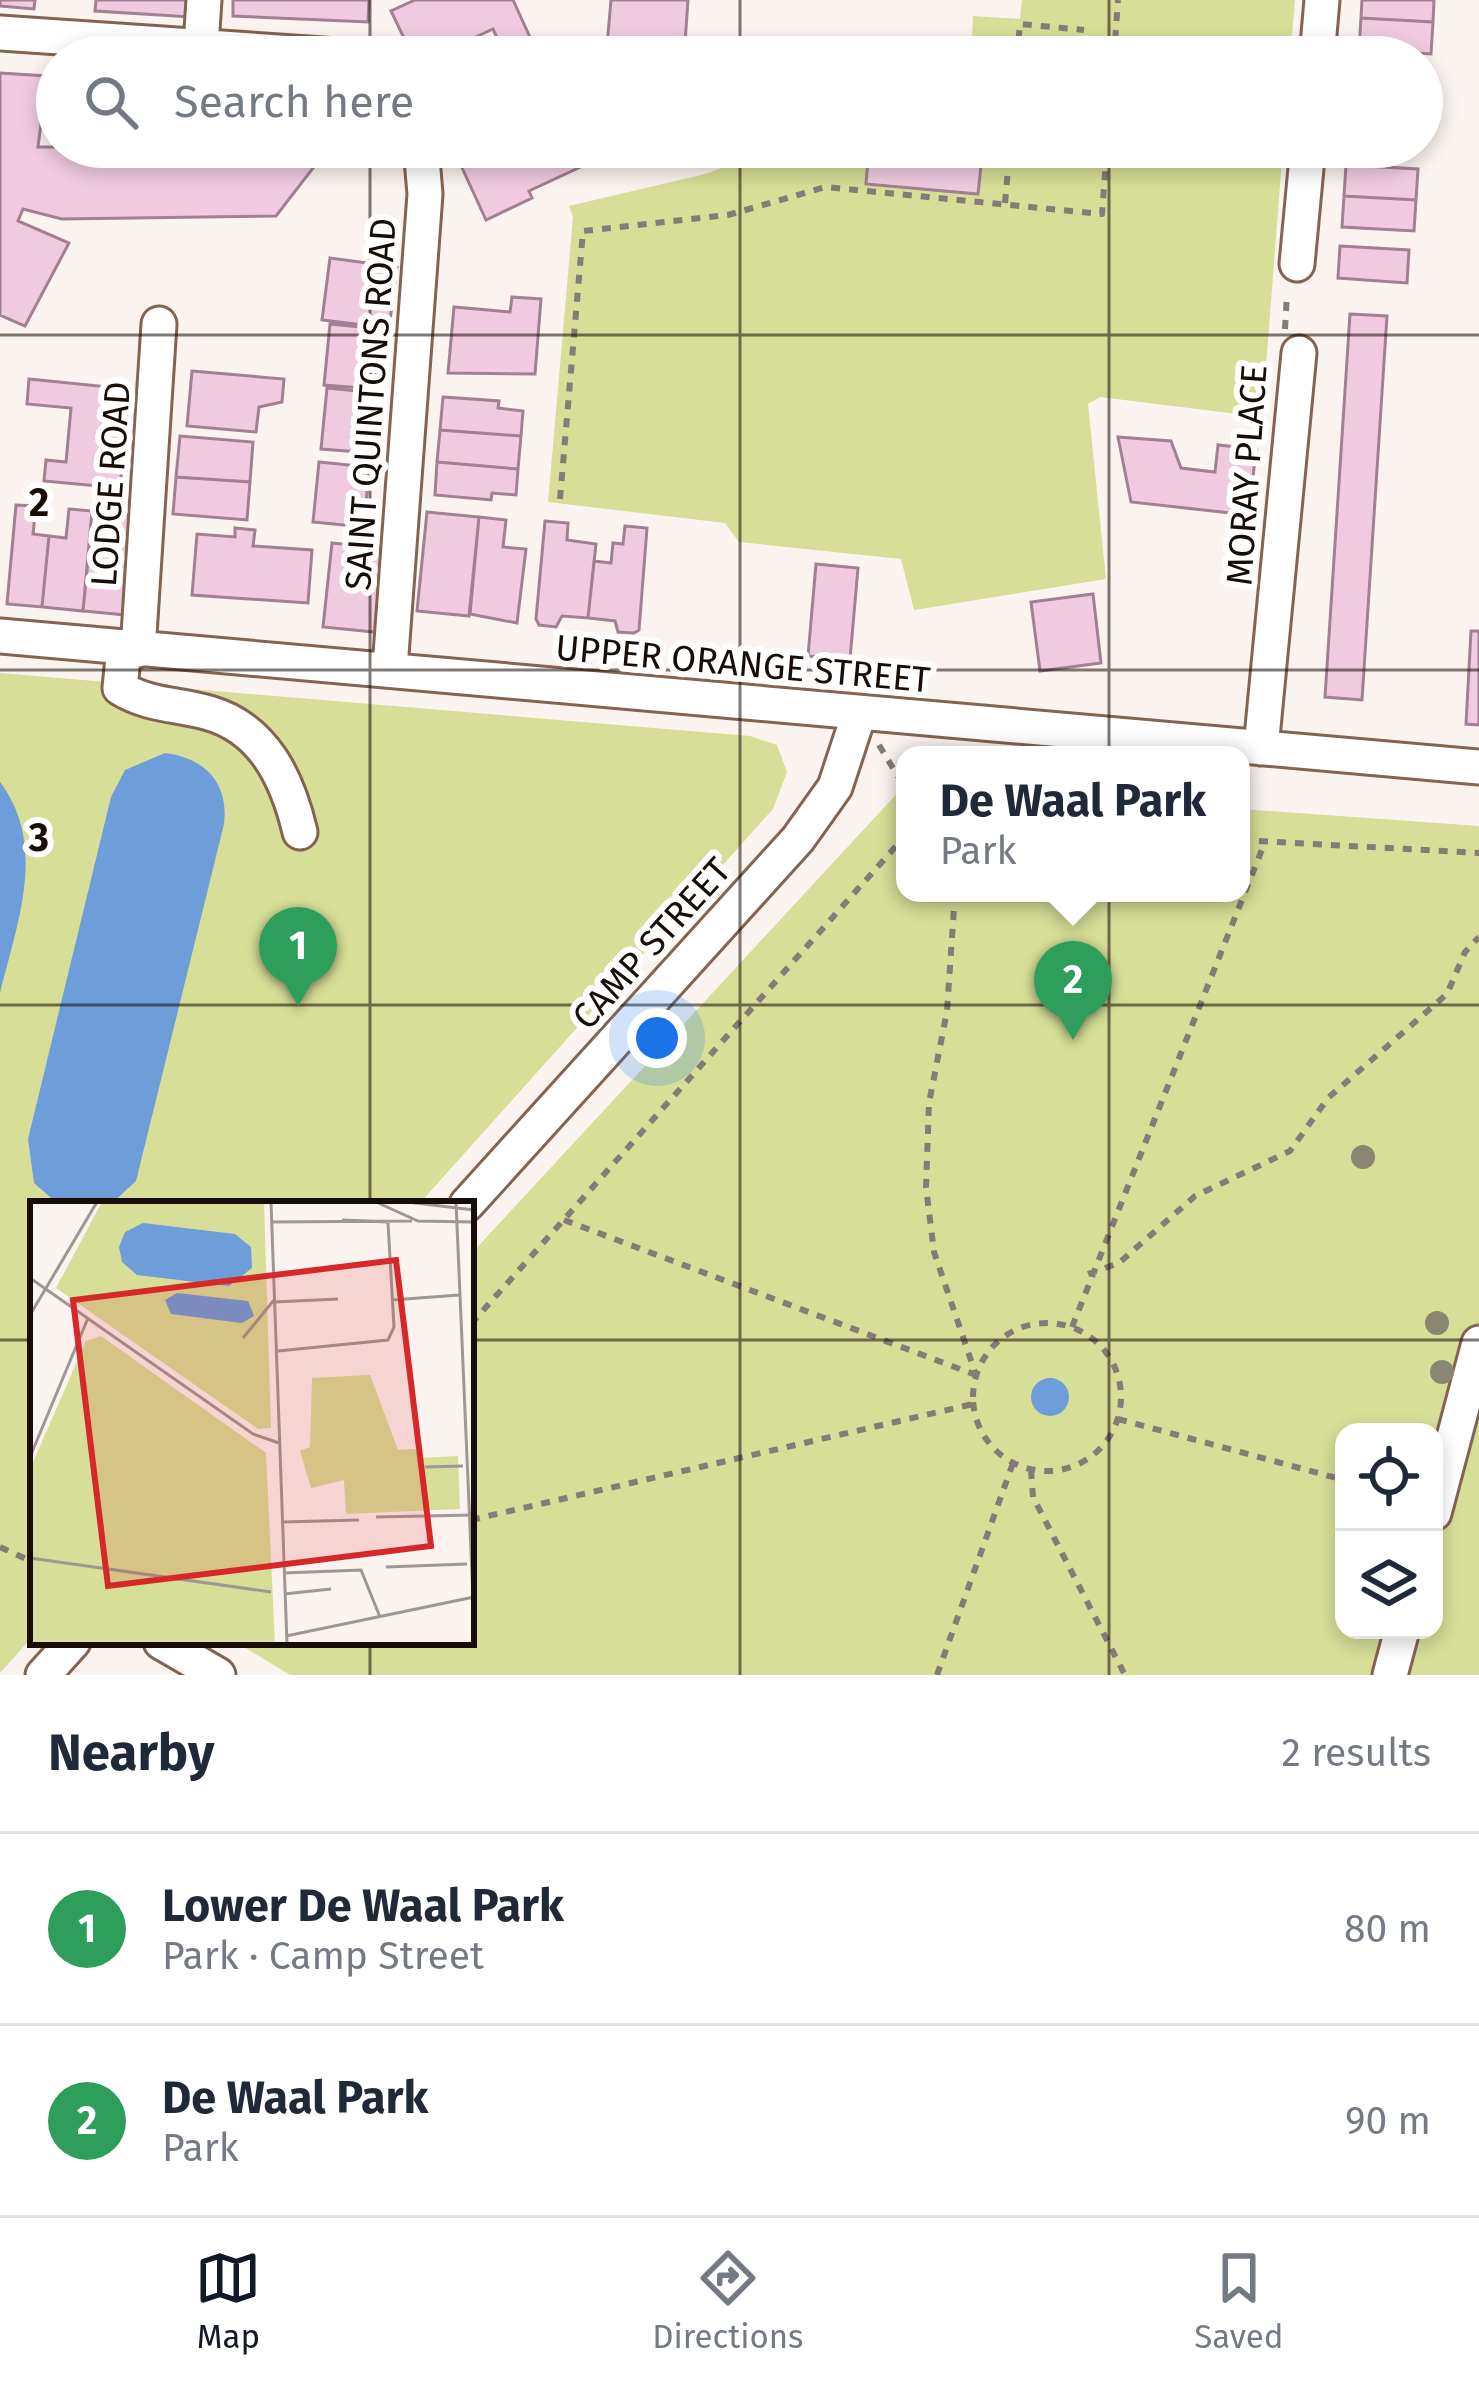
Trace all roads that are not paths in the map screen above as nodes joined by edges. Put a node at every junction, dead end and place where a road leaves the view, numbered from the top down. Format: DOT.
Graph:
graph roads {
  1 [pos="204,0"];
  2 [pos="1322,0"];
  3 [pos="0,33"];
  4 [pos="50,36"];
  5 [pos="202,36"];
  6 [pos="1318,36"];
  7 [pos="423,168"];
  8 [pos="1306,168"];
  9 [pos="1298,263"];
  10 [pos="159,324"];
  11 [pos="1299,353"];
  12 [pos="0,636"];
  13 [pos="131,649"];
  14 [pos="390,668"];
  15 [pos="860,714"];
  16 [pos="1238,746"];
  17 [pos="1250,747"];
  18 [pos="1262,748"];
  19 [pos="1479,766"];
  20 [pos="300,832"];
  21 [pos="470,1201"];
  22 [pos="1479,1343"];
  23 [pos="1443,1479"];
  24 [pos="1400,1639"];
  25 [pos="70,1645"];
  26 [pos="166,1645"];
  27 [pos="44,1675"];
  28 [pos="218,1675"];
  29 [pos="1390,1675"];
  1 -- 5 [label="street"];
  2 -- 6 [label="street"];
  3 -- 4 [label="street"];
  7 -- 14 [label="street, SAINT QUINTONS ROAD"];
  8 -- 9 [label="street"];
  10 -- 13 [label="street, LODGE ROAD"];
  11 -- 18 [label="street, MORAY PLACE"];
  12 -- 13 [label="street, UPPER ORANGE STREET"];
  13 -- 14 [label="street, UPPER ORANGE STREET"];
  13 -- 20 [label="street, LODGE ROAD"];
  14 -- 15 [label="street, UPPER ORANGE STREET"];
  15 -- 16 [label="street, UPPER ORANGE STREET"];
  15 -- 21 [label="street, CAMP STREET"];
  17 -- 18 [label="street, UPPER ORANGE STREET"];
  18 -- 19 [label="street, UPPER ORANGE STREET"];
  22 -- 23 [label="street"];
  24 -- 29 [label="street"];
  25 -- 27 [label="street"];
  26 -- 28 [label="street"];
}
